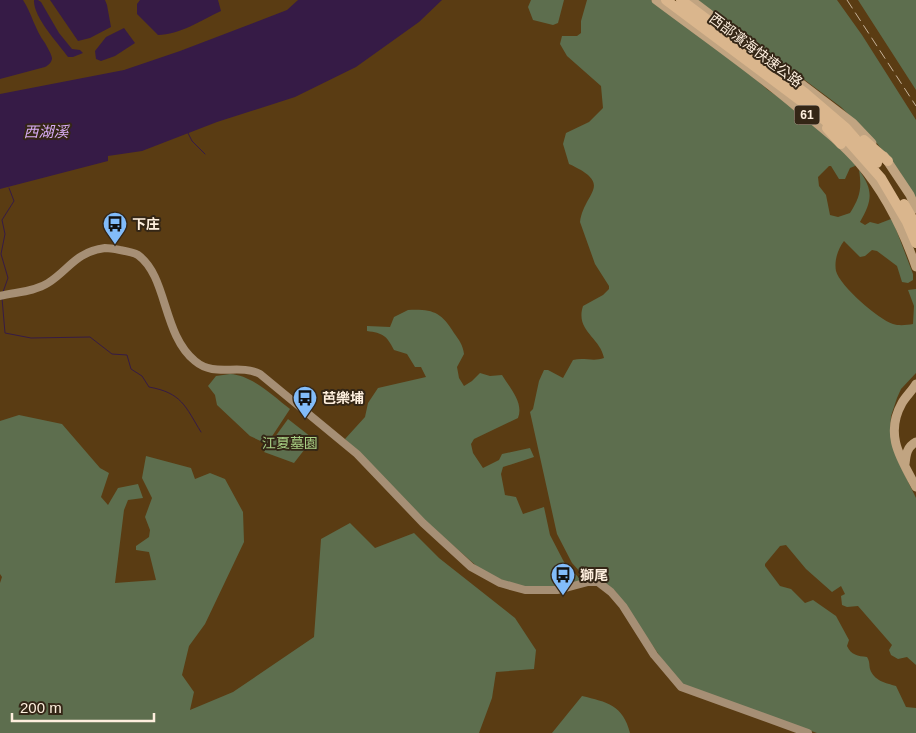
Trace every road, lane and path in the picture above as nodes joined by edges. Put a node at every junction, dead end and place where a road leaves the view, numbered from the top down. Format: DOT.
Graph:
graph roads {
  1 [pos="656,0"];
  2 [pos="666,0"];
  3 [pos="681,0"];
  4 [pos="691,0"];
  5 [pos="771,80"];
  6 [pos="805,93"];
  7 [pos="841,144"];
  8 [pos="888,161"];
  9 [pos="916,209"];
  10 [pos="916,225"];
  11 [pos="916,243"];
  12 [pos="916,267"];
  13 [pos="2,296"];
  14 [pos="916,384"];
  15 [pos="916,442"];
  16 [pos="905,467"];
  17 [pos="916,487"];
  18 [pos="808,733"];
  1 -- 7 [label="main road, 61"];
  2 -- 5 [label="highway, 西部濱海快速公路 / 61"];
  3 -- 6 [label="highway, 西部濱海快速公路 / 61"];
  4 -- 8 [label="main road, 61"];
  5 -- 7 [label="highway"];
  5 -- 11 [label="highway, 西部濱海快速公路 / 61"];
  6 -- 8 [label="highway"];
  6 -- 10 [label="highway, 西部濱海快速公路 / 61"];
  7 -- 12 [label="main road, 61"];
  8 -- 9 [label="main road, 61"];
  13 -- 18 [label="main road"];
  14 -- 16 [label="main road"];
  15 -- 16 [label="main road"];
  16 -- 17 [label="main road"];
}
